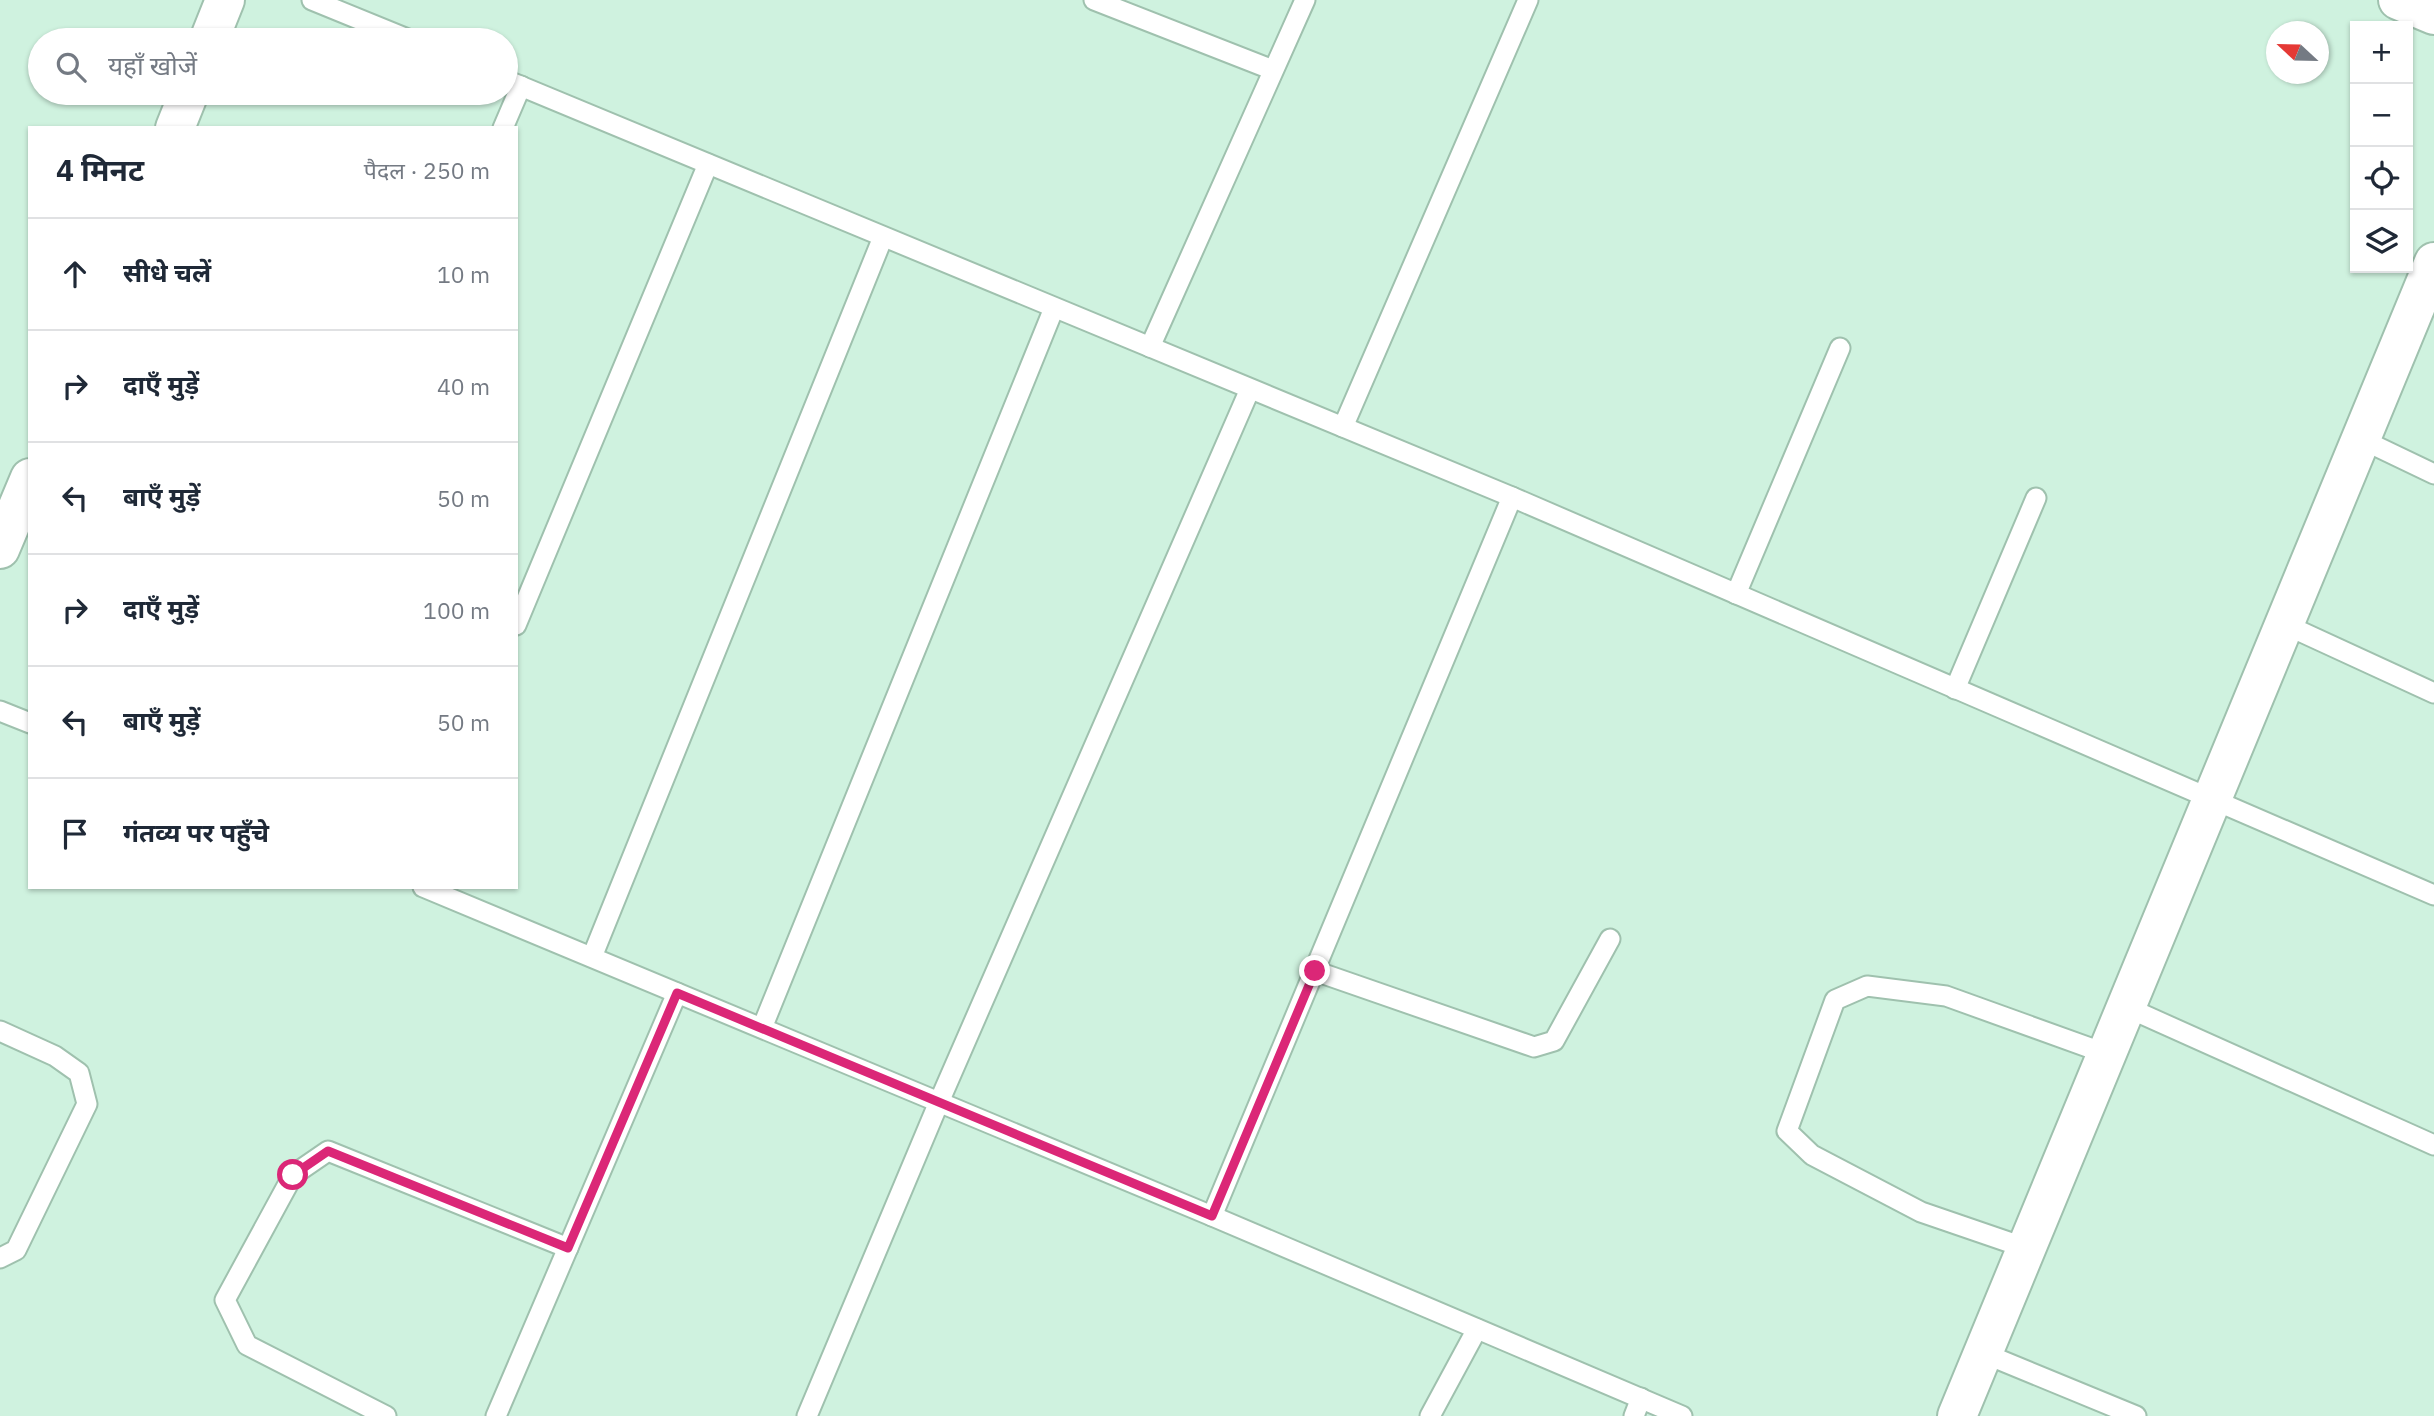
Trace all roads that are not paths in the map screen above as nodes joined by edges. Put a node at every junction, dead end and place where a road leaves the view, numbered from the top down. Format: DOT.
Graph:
graph roads {
  1 [pos="225,0"];
  2 [pos="312,0"];
  3 [pos="1094,0"];
  4 [pos="1305,0"];
  5 [pos="1528,0"];
  6 [pos="2398,0"];
  7 [pos="2434,15"];
  8 [pos="214,28"];
  9 [pos="381,28"];
  10 [pos="1273,70"];
  11 [pos="518,85"];
  12 [pos="184,105"];
  13 [pos="508,105"];
  14 [pos="176,126"];
  15 [pos="503,126"];
  16 [pos="708,164"];
  17 [pos="884,237"];
  18 [pos="2433,267"];
  19 [pos="1054,307"];
  20 [pos="1150,347"];
  21 [pos="1840,348"];
  22 [pos="1250,388"];
  23 [pos="1343,427"];
  24 [pos="2361,439"];
  25 [pos="2434,474"];
  26 [pos="28,483"];
  27 [pos="1512,497"];
  28 [pos="2036,498"];
  29 [pos="0,549"];
  30 [pos="1736,594"];
  31 [pos="518,620"];
  32 [pos="2284,624"];
  33 [pos="1955,689"];
  34 [pos="2434,693"];
  35 [pos="0,711"];
  36 [pos="28,722"];
  37 [pos="2211,800"];
  38 [pos="428,889"];
  39 [pos="2434,895"];
  40 [pos="1610,939"];
  41 [pos="592,957"];
  42 [pos="1315,971"];
  43 [pos="677,993"];
  44 [pos="2126,1007"];
  45 [pos="762,1028"];
  46 [pos="0,1031"];
  47 [pos="2107,1054"];
  48 [pos="939,1102"];
  49 [pos="2434,1145"];
  50 [pos="1212,1216"];
  51 [pos="568,1248"];
  52 [pos="2026,1248"];
  53 [pos="0,1258"];
  54 [pos="1477,1329"];
  55 [pos="1983,1353"];
  56 [pos="1637,1407"];
  57 [pos="387,1416"];
  58 [pos="496,1416"];
  59 [pos="807,1416"];
  60 [pos="1430,1416"];
  61 [pos="1682,1416"];
  62 [pos="1957,1416"];
  63 [pos="2136,1416"];
  1 -- 8 [label="street"];
  2 -- 9 [label="lane"];
  3 -- 10 [label="lane"];
  4 -- 10 [label="lane"];
  5 -- 23 [label="lane"];
  6 -- 7 [label="street"];
  10 -- 20 [label="lane"];
  11 -- 16 [label="lane"];
  12 -- 14 [label="street"];
  13 -- 15 [label="lane"];
  16 -- 17 [label="lane"];
  16 -- 31 [label="lane"];
  17 -- 19 [label="lane"];
  17 -- 41 [label="lane"];
  18 -- 24 [label="street"];
  19 -- 20 [label="lane"];
  19 -- 45 [label="lane"];
  20 -- 22 [label="lane"];
  21 -- 30 [label="lane"];
  22 -- 23 [label="lane"];
  22 -- 48 [label="lane"];
  23 -- 27 [label="lane"];
  24 -- 25 [label="lane"];
  24 -- 32 [label="street"];
  26 -- 29 [label="street"];
  27 -- 30 [label="lane"];
  27 -- 42 [label="lane"];
  28 -- 33 [label="lane"];
  30 -- 33 [label="lane"];
  32 -- 34 [label="lane"];
  32 -- 37 [label="street"];
  33 -- 37 [label="lane"];
  35 -- 36 [label="lane"];
  37 -- 39 [label="lane"];
  37 -- 44 [label="street"];
  38 -- 41 [label="lane"];
  40 -- 42 [label="lane"];
  41 -- 43 [label="lane"];
  42 -- 50 [label="lane"];
  43 -- 45 [label="lane"];
  43 -- 51 [label="lane"];
  44 -- 47 [label="street"];
  44 -- 49 [label="lane"];
  45 -- 48 [label="lane"];
  46 -- 53 [label="lane"];
  47 -- 52 [label="street"];
  47 -- 52 [label="lane"];
  48 -- 50 [label="lane"];
  48 -- 59 [label="lane"];
  50 -- 54 [label="lane"];
  51 -- 57 [label="lane"];
  51 -- 58 [label="lane"];
  52 -- 55 [label="street"];
  54 -- 56 [label="lane"];
  54 -- 60 [label="lane"];
  55 -- 62 [label="street"];
  55 -- 63 [label="lane"];
  56 -- 61 [label="lane"];
}
